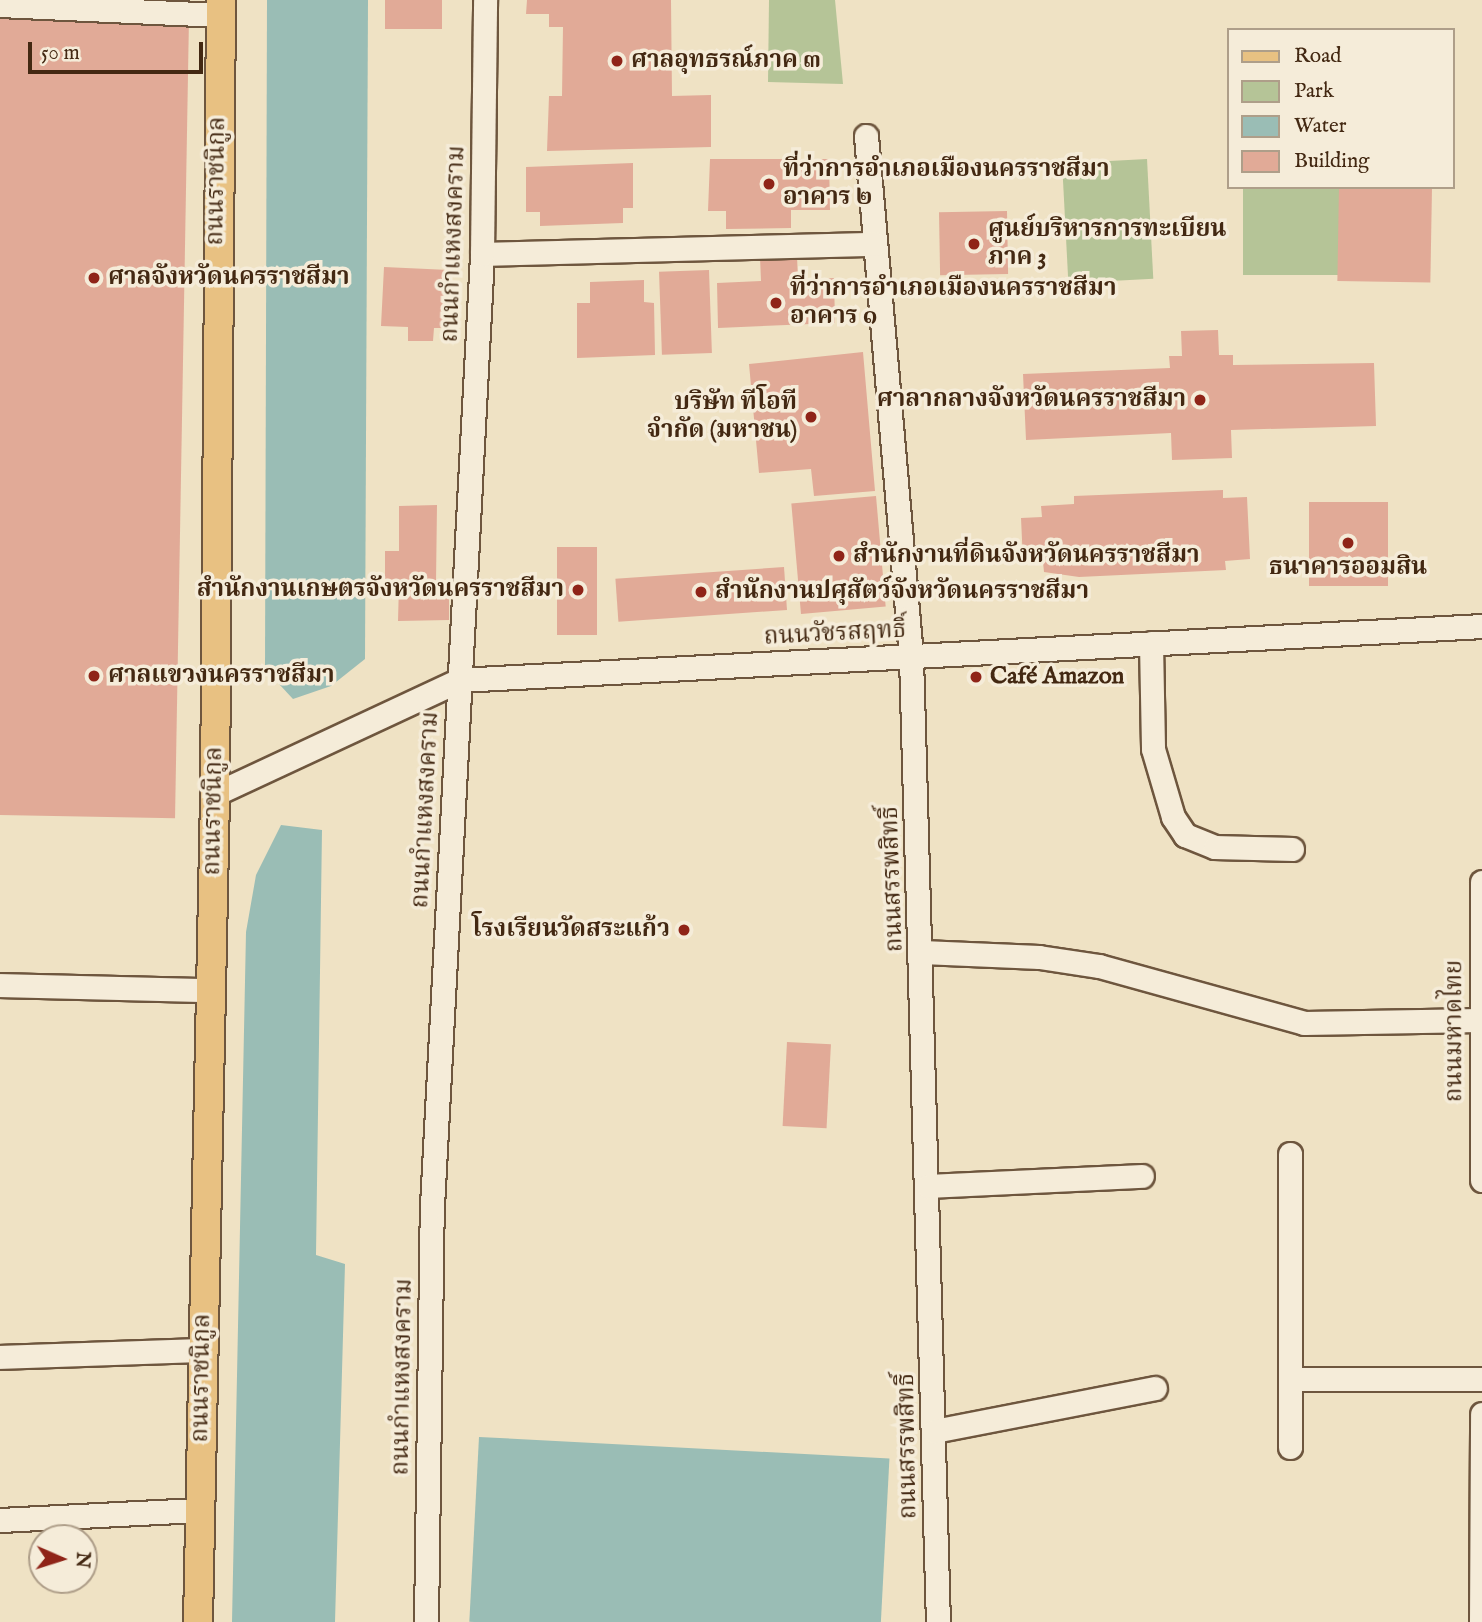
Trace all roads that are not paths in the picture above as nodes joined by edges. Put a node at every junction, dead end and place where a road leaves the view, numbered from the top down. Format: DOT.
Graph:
graph roads {
  1 [pos="485,0"];
  2 [pos="0,5"];
  3 [pos="221,8"];
  4 [pos="866,136"];
  5 [pos="876,244"];
  6 [pos="482,254"];
  7 [pos="1482,626"];
  8 [pos="1151,643"];
  9 [pos="911,657"];
  10 [pos="459,680"];
  11 [pos="215,794"];
  12 [pos="1292,849"];
  13 [pos="1482,882"];
  14 [pos="922,952"];
  15 [pos="0,985"];
  16 [pos="209,989"];
  17 [pos="1480,1020"];
  18 [pos="1290,1154"];
  19 [pos="1142,1176"];
  20 [pos="1482,1180"];
  21 [pos="928,1186"];
  22 [pos="203,1350"];
  23 [pos="0,1357"];
  24 [pos="1291,1379"];
  25 [pos="1482,1379"];
  26 [pos="1155,1388"];
  27 [pos="1482,1414"];
  28 [pos="934,1431"];
  29 [pos="1290,1447"];
  30 [pos="200,1510"];
  31 [pos="0,1520"];
  32 [pos="198,1622"];
  33 [pos="426,1622"];
  34 [pos="938,1622"];
  35 [pos="1480,1622"];
  1 -- 6 [label="street, ถนนกำแหงสงคราม"];
  2 -- 3 [label="street"];
  3 -- 11 [label="main road, ถนนราชนิกูล"];
  4 -- 5 [label="street, ถนนสรรพสิทธิ์"];
  5 -- 6 [label="street"];
  5 -- 9 [label="street, ถนนสรรพสิทธิ์"];
  6 -- 10 [label="street, ถนนกำแหงสงคราม"];
  7 -- 8 [label="street, ถนนวัชรสฤทธิ์"];
  8 -- 9 [label="street, ถนนวัชรสฤทธิ์"];
  8 -- 12 [label="street"];
  9 -- 10 [label="street, ถนนวัชรสฤทธิ์"];
  9 -- 14 [label="street, ถนนสรรพสิทธิ์"];
  10 -- 11 [label="street, ถนนวัชรสฤทธิ์"];
  10 -- 33 [label="street, ถนนกำแหงสงคราม"];
  11 -- 16 [label="main road, ถนนราชนิกูล"];
  13 -- 17 [label="street, ถนนมหาดไทย"];
  14 -- 17 [label="street"];
  14 -- 21 [label="street, ถนนสรรพสิทธิ์"];
  15 -- 16 [label="street"];
  16 -- 22 [label="main road, ถนนราชนิกูล"];
  17 -- 20 [label="street, ถนนมหาดไทย"];
  18 -- 24 [label="street"];
  19 -- 21 [label="street"];
  21 -- 28 [label="street, ถนนสรรพสิทธิ์"];
  22 -- 23 [label="street"];
  22 -- 30 [label="main road, ถนนราชนิกูล"];
  24 -- 25 [label="street"];
  24 -- 29 [label="street"];
  26 -- 28 [label="street"];
  27 -- 35 [label="street"];
  28 -- 34 [label="street, ถนนสรรพสิทธิ์"];
  30 -- 31 [label="street"];
  30 -- 32 [label="main road, ถนนราชนิกูล"];
}
